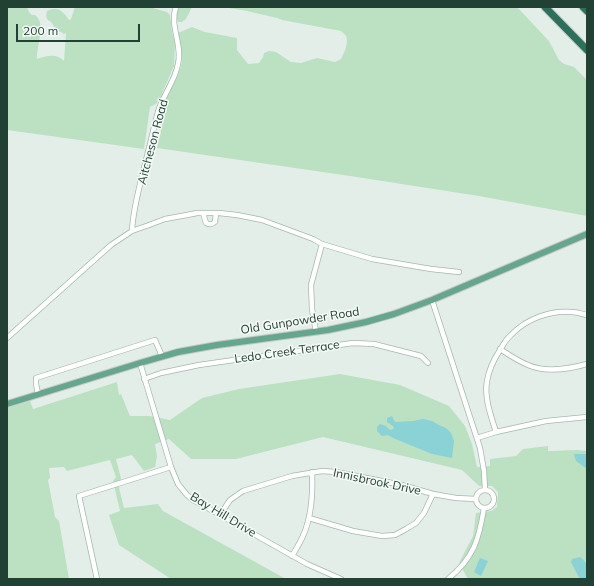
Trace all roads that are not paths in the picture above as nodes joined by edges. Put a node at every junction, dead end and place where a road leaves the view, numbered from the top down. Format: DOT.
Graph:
graph roads {
  1 [pos="176,7"];
  2 [pos="545,7"];
  3 [pos="583,7"];
  4 [pos="587,11"];
  5 [pos="587,50"];
  6 [pos="203,213"];
  7 [pos="216,213"];
  8 [pos="132,231"];
  9 [pos="587,234"];
  10 [pos="322,244"];
  11 [pos="459,272"];
  12 [pos="432,300"];
  13 [pos="587,315"];
  14 [pos="316,332"];
  15 [pos="7,338"];
  16 [pos="500,349"];
  17 [pos="162,356"];
  18 [pos="428,362"];
  19 [pos="140,363"];
  20 [pos="587,364"];
  21 [pos="144,379"];
  22 [pos="38,394"];
  23 [pos="7,404"];
  24 [pos="587,417"];
  25 [pos="496,432"];
  26 [pos="477,438"];
  27 [pos="171,467"];
  28 [pos="312,472"];
  29 [pos="485,490"];
  30 [pos="433,494"];
  31 [pos="476,498"];
  32 [pos="484,508"];
  33 [pos="220,515"];
  34 [pos="310,518"];
  35 [pos="292,556"];
  36 [pos="97,579"];
  37 [pos="341,579"];
  38 [pos="448,579"];
  1 -- 8 [label="street, Aitcheson Road"];
  2 -- 5 [label="highway"];
  3 -- 4 [label="highway"];
  6 -- 7 [label="street"];
  6 -- 7 [label="street"];
  6 -- 8 [label="street"];
  7 -- 10 [label="street"];
  8 -- 15 [label="street"];
  9 -- 12 [label="main road, Old Gunpowder Road"];
  10 -- 11 [label="street"];
  10 -- 14 [label="street"];
  12 -- 14 [label="main road, Old Gunpowder Road"];
  12 -- 26 [label="street"];
  13 -- 16 [label="street"];
  14 -- 17 [label="main road, Old Gunpowder Road"];
  16 -- 20 [label="street"];
  16 -- 25 [label="street"];
  17 -- 19 [label="main road, Old Gunpowder Road"];
  17 -- 22 [label="street"];
  18 -- 21 [label="street, Ledo Creek Terrace"];
  19 -- 21 [label="street, Bay Hill Drive"];
  19 -- 22 [label="main road, Old Gunpowder Road"];
  21 -- 27 [label="street, Bay Hill Drive"];
  22 -- 23 [label="main road, Old Gunpowder Road"];
  24 -- 25 [label="street"];
  25 -- 26 [label="street"];
  26 -- 29 [label="street"];
  27 -- 33 [label="street, Bay Hill Drive"];
  27 -- 36 [label="street"];
  28 -- 30 [label="street, Innisbrook Drive"];
  28 -- 33 [label="street, Innisbrook Drive"];
  28 -- 34 [label="street"];
  29 -- 31 [label="street"];
  29 -- 32 [label="street"];
  30 -- 31 [label="street, Innisbrook Drive"];
  30 -- 34 [label="street"];
  31 -- 32 [label="street"];
  32 -- 38 [label="street"];
  33 -- 35 [label="street, Bay Hill Drive"];
  34 -- 35 [label="street"];
  35 -- 37 [label="street, Bay Hill Drive"];
}
